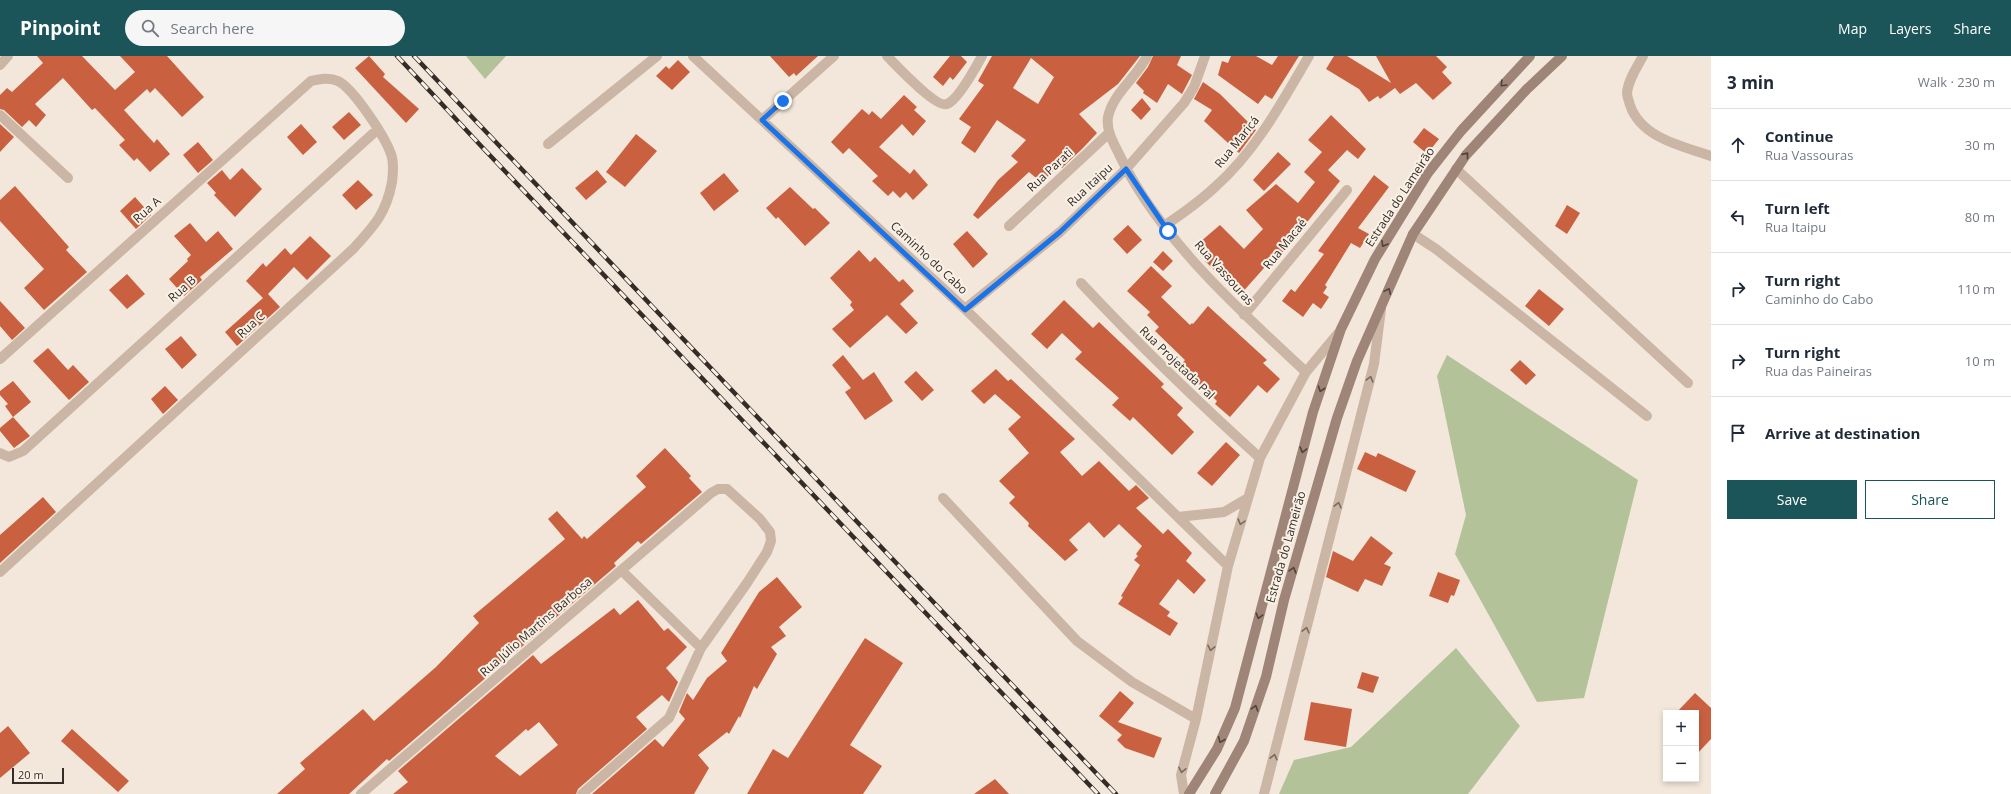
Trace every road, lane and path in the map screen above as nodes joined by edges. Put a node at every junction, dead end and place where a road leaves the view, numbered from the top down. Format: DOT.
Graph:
graph roads {
  1 [pos="8,56"];
  2 [pos="656,56"];
  3 [pos="693,56"];
  4 [pos="834,56"];
  5 [pos="887,56"];
  6 [pos="982,56"];
  7 [pos="1148,56"];
  8 [pos="1205,56"];
  9 [pos="1308,56"];
  10 [pos="1530,56"];
  11 [pos="1562,56"];
  12 [pos="1643,56"];
  13 [pos="0,65"];
  14 [pos="311,81"];
  15 [pos="0,115"];
  16 [pos="762,120"];
  17 [pos="378,129"];
  18 [pos="1109,133"];
  19 [pos="548,144"];
  20 [pos="1711,156"];
  21 [pos="1126,169"];
  22 [pos="1456,169"];
  23 [pos="68,178"];
  24 [pos="1347,190"];
  25 [pos="1009,226"];
  26 [pos="1164,226"];
  27 [pos="1413,234"];
  28 [pos="1081,283"];
  29 [pos="1381,306"];
  30 [pos="965,310"];
  31 [pos="1244,315"];
  32 [pos="1341,329"];
  33 [pos="0,359"];
  34 [pos="1306,372"];
  35 [pos="1688,383"];
  36 [pos="1647,416"];
  37 [pos="0,453"];
  38 [pos="1260,458"];
  39 [pos="943,498"];
  40 [pos="1248,498"];
  41 [pos="1178,517"];
  42 [pos="1228,566"];
  43 [pos="621,570"];
  44 [pos="0,572"];
  45 [pos="701,648"];
  46 [pos="1196,720"];
  47 [pos="361,794"];
  48 [pos="582,794"];
  49 [pos="1184,794"];
  50 [pos="1189,794"];
  51 [pos="1215,794"];
  52 [pos="1264,794"];
  1 -- 13 [label="street"];
  2 -- 19 [label="street"];
  3 -- 16 [label="street, Caminho do Cabo"];
  4 -- 16 [label="street"];
  5 -- 6 [label="street"];
  7 -- 18 [label="street, Rua Vassouras"];
  8 -- 21 [label="street, Rua Itaipu"];
  9 -- 26 [label="street, Rua Maricá"];
  10 -- 32 [label="main road, Estrada do Lameirão, one-way"];
  22 -- 11 [label="main road, Estrada do Lameirão, one-way"];
  12 -- 20 [label="street"];
  14 -- 17 [label="street, Rua C"];
  14 -- 33 [label="street, Rua A"];
  15 -- 23 [label="street"];
  16 -- 30 [label="street, Caminho do Cabo"];
  17 -- 37 [label="street, Rua B"];
  17 -- 44 [label="street, Rua C"];
  18 -- 21 [label="street, Rua Vassouras"];
  18 -- 25 [label="street, Rua Parati"];
  21 -- 26 [label="street, Rua Vassouras"];
  21 -- 30 [label="street, Rua Itaipu"];
  22 -- 27 [label="main road, Estrada do Lameirão"];
  22 -- 35 [label="street"];
  24 -- 31 [label="street, Rua Macaé"];
  26 -- 31 [label="street, Rua Vassouras"];
  29 -- 27 [label="main road, Estrada do Lameirão, one-way"];
  27 -- 36 [label="street"];
  28 -- 38 [label="street, Rua Projetada Pal"];
  51 -- 29 [label="main road, Estrada do Lameirão, one-way"];
  52 -- 29 [label="street, Estrada do Lameirão, one-way"];
  30 -- 41 [label="street, Caminho do Cabo"];
  31 -- 34 [label="street, Rua Vassouras"];
  32 -- 34 [label="street, Estrada do Lameirão"];
  32 -- 50 [label="main road, Estrada do Lameirão, one-way"];
  34 -- 38 [label="street, Estrada do Lameirão"];
  38 -- 40 [label="street, Estrada do Lameirão"];
  39 -- 46 [label="street"];
  40 -- 41 [label="street"];
  40 -- 42 [label="street, Estrada do Lameirão, one-way"];
  41 -- 42 [label="street, Caminho do Cabo"];
  42 -- 46 [label="street, Estrada do Lameirão, one-way"];
  43 -- 45 [label="street"];
  43 -- 45 [label="street, Rua Júlio Martins Barbosa"];
  43 -- 47 [label="street, Rua Júlio Martins Barbosa"];
  45 -- 48 [label="street"];
  46 -- 49 [label="street, Estrada do Lameirão, one-way"];
}
